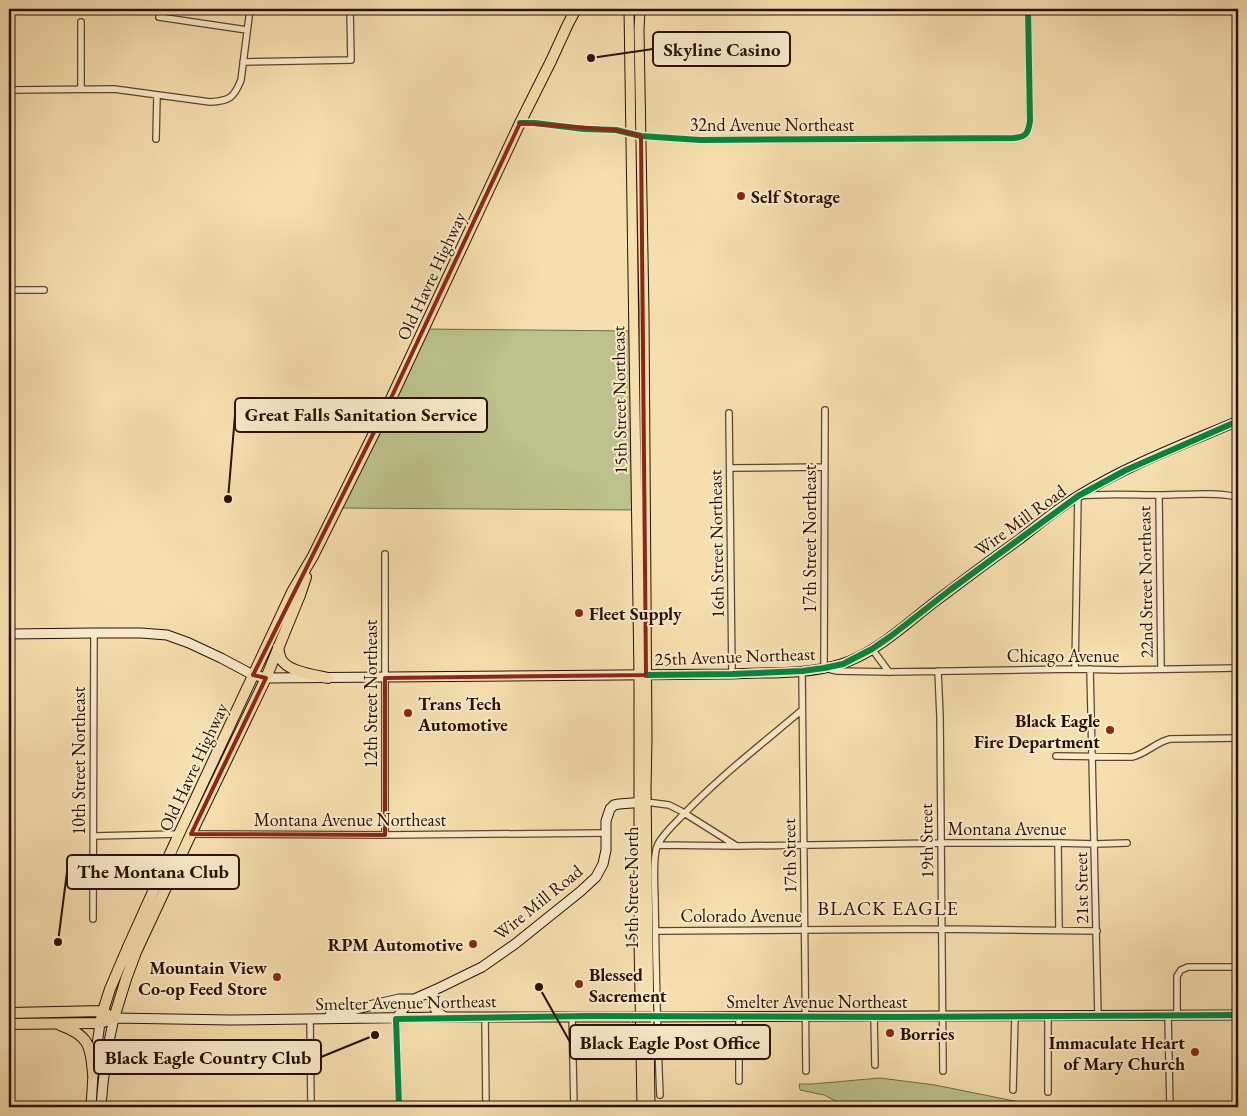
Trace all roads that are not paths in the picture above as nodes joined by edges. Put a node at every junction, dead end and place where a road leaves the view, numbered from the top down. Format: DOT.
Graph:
graph roads {
  1 [pos="250,9"];
  2 [pos="350,9"];
  3 [pos="576,9"];
  4 [pos="629,9"];
  5 [pos="640,9"];
  6 [pos="1028,9"];
  7 [pos="159,17"];
  8 [pos="81,22"];
  9 [pos="247,30"];
  10 [pos="243,62"];
  11 [pos="81,89"];
  12 [pos="9,90"];
  13 [pos="156,95"];
  14 [pos="520,123"];
  15 [pos="631,134"];
  16 [pos="641,136"];
  17 [pos="156,139"];
  18 [pos="9,290"];
  19 [pos="44,290"];
  20 [pos="825,410"];
  21 [pos="729,413"];
  22 [pos="1238,421"];
  23 [pos="824,467"];
  24 [pos="730,468"];
  25 [pos="1159,495"];
  26 [pos="1078,496"];
  27 [pos="1238,498"];
  28 [pos="385,554"];
  29 [pos="313,556"];
  30 [pos="94,633"];
  31 [pos="9,634"];
  32 [pos="278,647"];
  33 [pos="872,649"];
  34 [pos="828,667"];
  35 [pos="1161,668"];
  36 [pos="1238,668"];
  37 [pos="1075,669"];
  38 [pos="1090,669"];
  39 [pos="802,671"];
  40 [pos="938,671"];
  41 [pos="889,672"];
  42 [pos="732,674"];
  43 [pos="253,675"];
  44 [pos="642,675"];
  45 [pos="266,678"];
  46 [pos="328,678"];
  47 [pos="385,678"];
  48 [pos="802,710"];
  49 [pos="1238,738"];
  50 [pos="1056,756"];
  51 [pos="1092,756"];
  52 [pos="642,790"];
  53 [pos="642,802"];
  54 [pos="685,813"];
  55 [pos="606,833"];
  56 [pos="179,834"];
  57 [pos="191,834"];
  58 [pos="386,835"];
  59 [pos="94,836"];
  60 [pos="1058,842"];
  61 [pos="941,843"];
  62 [pos="1127,843"];
  63 [pos="803,844"];
  64 [pos="1095,844"];
  65 [pos="658,845"];
  66 [pos="737,846"];
  67 [pos="93,919"];
  68 [pos="942,929"];
  69 [pos="656,930"];
  70 [pos="805,930"];
  71 [pos="1059,930"];
  72 [pos="1097,931"];
  73 [pos="1238,967"];
  74 [pos="434,990"];
  75 [pos="414,999"];
  76 [pos="103,1011"];
  77 [pos="9,1013"];
  78 [pos="1178,1015"];
  79 [pos="1238,1015"];
  80 [pos="572,1016"];
  81 [pos="806,1016"];
  82 [pos="943,1016"];
  83 [pos="1015,1016"];
  84 [pos="1048,1016"];
  85 [pos="1098,1016"];
  86 [pos="1168,1016"];
  87 [pos="445,1017"];
  88 [pos="485,1017"];
  89 [pos="654,1017"];
  90 [pos="739,1017"];
  91 [pos="874,1017"];
  92 [pos="114,1018"];
  93 [pos="310,1019"];
  94 [pos="396,1019"];
  95 [pos="54,1023"];
  96 [pos="100,1023"];
  97 [pos="9,1024"];
  98 [pos="874,1065"];
  99 [pos="806,1070"];
  100 [pos="943,1071"];
  101 [pos="93,1074"];
  102 [pos="739,1081"];
  103 [pos="1013,1090"];
  104 [pos="1048,1092"];
  105 [pos="660,1095"];
  106 [pos="90,1107"];
  107 [pos="101,1107"];
  108 [pos="311,1107"];
  109 [pos="398,1107"];
  110 [pos="486,1107"];
  111 [pos="574,1107"];
  112 [pos="642,1107"];
  113 [pos="650,1107"];
  114 [pos="1170,1107"];
  1 -- 9 [label="street"];
  2 -- 10 [label="street"];
  3 -- 14 [label="highway, Old Havre Highway"];
  4 -- 15 [label="main road, 15th Street Northeast"];
  5 -- 16 [label="main road, 15th Street Northeast"];
  6 -- 16 [label="street, 32nd Avenue Northeast"];
  7 -- 9 [label="street"];
  8 -- 11 [label="street"];
  9 -- 10 [label="street"];
  10 -- 13 [label="street"];
  11 -- 12 [label="street"];
  11 -- 13 [label="street"];
  13 -- 17 [label="street"];
  14 -- 15 [label="street, 32nd Avenue Northeast"];
  14 -- 29 [label="highway, Old Havre Highway"];
  15 -- 16 [label="street, 32nd Avenue Northeast"];
  15 -- 44 [label="main road, 15th Street Northeast"];
  16 -- 44 [label="main road, 15th Street Northeast"];
  18 -- 19 [label="street"];
  20 -- 23 [label="street, 17th Street Northeast"];
  21 -- 24 [label="street, 16th Street Northeast"];
  22 -- 26 [label="street, Wire Mill Road"];
  23 -- 24 [label="street"];
  23 -- 34 [label="street, 17th Street Northeast"];
  24 -- 42 [label="street, 16th Street Northeast"];
  25 -- 26 [label="street"];
  25 -- 27 [label="street"];
  25 -- 35 [label="street, 22nd Street Northeast"];
  26 -- 33 [label="street, Wire Mill Road"];
  26 -- 37 [label="street"];
  28 -- 47 [label="street, 12th Street Northeast"];
  29 -- 32 [label="highway, Old Havre Highway"];
  29 -- 43 [label="highway, Old Havre Highway"];
  30 -- 31 [label="street, 25th Avenue Northeast"];
  30 -- 43 [label="street, 25th Avenue Northeast"];
  30 -- 59 [label="street, 10th Street Northeast"];
  32 -- 45 [label="highway, Old Havre Highway"];
  32 -- 46 [label="highway"];
  33 -- 34 [label="street, Wire Mill Road"];
  33 -- 41 [label="street"];
  34 -- 39 [label="street, 25th Avenue Northeast"];
  34 -- 41 [label="street, Chicago Avenue"];
  35 -- 36 [label="street, Chicago Avenue"];
  35 -- 38 [label="street, Chicago Avenue"];
  37 -- 38 [label="street, Chicago Avenue"];
  37 -- 40 [label="street, Chicago Avenue"];
  38 -- 51 [label="street, 21st Street"];
  39 -- 42 [label="street, 25th Avenue Northeast"];
  39 -- 48 [label="street, 17th Street"];
  40 -- 41 [label="street, Chicago Avenue"];
  40 -- 61 [label="street, 19th Street"];
  42 -- 44 [label="street, 25th Avenue Northeast"];
  43 -- 45 [label="street, 25th Avenue Northeast"];
  43 -- 56 [label="highway, Old Havre Highway"];
  44 -- 47 [label="street, 25th Avenue Northeast"];
  44 -- 52 [label="main road, 15th Street Northeast"];
  45 -- 46 [label="street, 25th Avenue Northeast"];
  45 -- 57 [label="highway, Old Havre Highway"];
  46 -- 47 [label="street, 25th Avenue Northeast"];
  47 -- 58 [label="street, 12th Street Northeast"];
  48 -- 54 [label="street"];
  48 -- 63 [label="street, 17th Street"];
  49 -- 51 [label="street"];
  50 -- 51 [label="street"];
  51 -- 64 [label="street, 21st Street"];
  52 -- 53 [label="main road, 15th Street North"];
  53 -- 54 [label="street, Wire Mill Road"];
  53 -- 55 [label="street, Wire Mill Road"];
  53 -- 112 [label="main road, 15th Street North"];
  53 -- 113 [label="main road, 15th Street North"];
  54 -- 65 [label="street, 15th Street North"];
  54 -- 66 [label="street"];
  55 -- 58 [label="street, Montana Avenue Northeast"];
  55 -- 74 [label="street, Wire Mill Road"];
  56 -- 57 [label="street, Montana Avenue Northeast"];
  56 -- 59 [label="street, Montana Avenue Northeast"];
  56 -- 76 [label="highway, Old Havre Highway"];
  57 -- 58 [label="street, Montana Avenue Northeast"];
  57 -- 92 [label="highway, Old Havre Highway"];
  59 -- 67 [label="street, 10th Street Northeast"];
  60 -- 61 [label="street, Montana Avenue"];
  60 -- 64 [label="street, Montana Avenue"];
  60 -- 71 [label="street"];
  61 -- 63 [label="street, Montana Avenue"];
  61 -- 68 [label="street, 19th Street"];
  62 -- 64 [label="street, Montana Avenue"];
  63 -- 66 [label="street, Montana Avenue"];
  63 -- 70 [label="street, 17th Street"];
  64 -- 72 [label="street, 21st Street"];
  65 -- 66 [label="street, Montana Avenue"];
  65 -- 69 [label="street, 15th Street North"];
  68 -- 70 [label="street, Colorado Avenue"];
  68 -- 71 [label="street, Colorado Avenue"];
  68 -- 82 [label="street, 19th Street"];
  69 -- 70 [label="street, Colorado Avenue"];
  69 -- 89 [label="street, 15th Street North"];
  70 -- 81 [label="street, 17th Street"];
  71 -- 72 [label="street, Colorado Avenue"];
  72 -- 85 [label="street, 21st Street"];
  73 -- 78 [label="street"];
  74 -- 75 [label="street, Wire Mill Road"];
  74 -- 87 [label="street"];
  75 -- 93 [label="street"];
  75 -- 94 [label="street, Wire Mill Road"];
  76 -- 77 [label="highway"];
  76 -- 92 [label="highway"];
  76 -- 96 [label="highway, Old Havre Highway"];
  78 -- 79 [label="street, Smelter Avenue Northeast"];
  78 -- 86 [label="street, Smelter Avenue Northeast"];
  80 -- 88 [label="street, Smelter Avenue Northeast"];
  80 -- 89 [label="street, Smelter Avenue Northeast, bridge"];
  80 -- 111 [label="street"];
  81 -- 90 [label="street, Smelter Avenue Northeast"];
  81 -- 91 [label="street, Smelter Avenue Northeast"];
  81 -- 99 [label="street, 17th Street"];
  82 -- 83 [label="street, Smelter Avenue Northeast"];
  82 -- 91 [label="street, Smelter Avenue Northeast"];
  82 -- 100 [label="street, 19th Street"];
  83 -- 84 [label="street, Smelter Avenue Northeast"];
  83 -- 103 [label="street"];
  84 -- 85 [label="street, Smelter Avenue Northeast"];
  84 -- 104 [label="street"];
  85 -- 86 [label="street, Smelter Avenue Northeast"];
  86 -- 114 [label="street"];
  87 -- 88 [label="street, Smelter Avenue Northeast"];
  87 -- 94 [label="street, Smelter Avenue Northeast"];
  88 -- 110 [label="street"];
  89 -- 90 [label="street, Smelter Avenue Northeast"];
  89 -- 105 [label="street, 15th Street North"];
  90 -- 102 [label="street"];
  91 -- 98 [label="street"];
  92 -- 93 [label="street, Smelter Avenue Northeast"];
  92 -- 96 [label="highway, Smelter Avenue Northeast"];
  92 -- 107 [label="street"];
  93 -- 94 [label="street, Smelter Avenue Northeast"];
  93 -- 108 [label="street"];
  94 -- 109 [label="street"];
  95 -- 96 [label="highway, Smelter Avenue Northeast"];
  95 -- 97 [label="highway, Smelter Avenue Northeast"];
  95 -- 101 [label="highway"];
  96 -- 101 [label="street"];
  101 -- 106 [label="street"];
}
